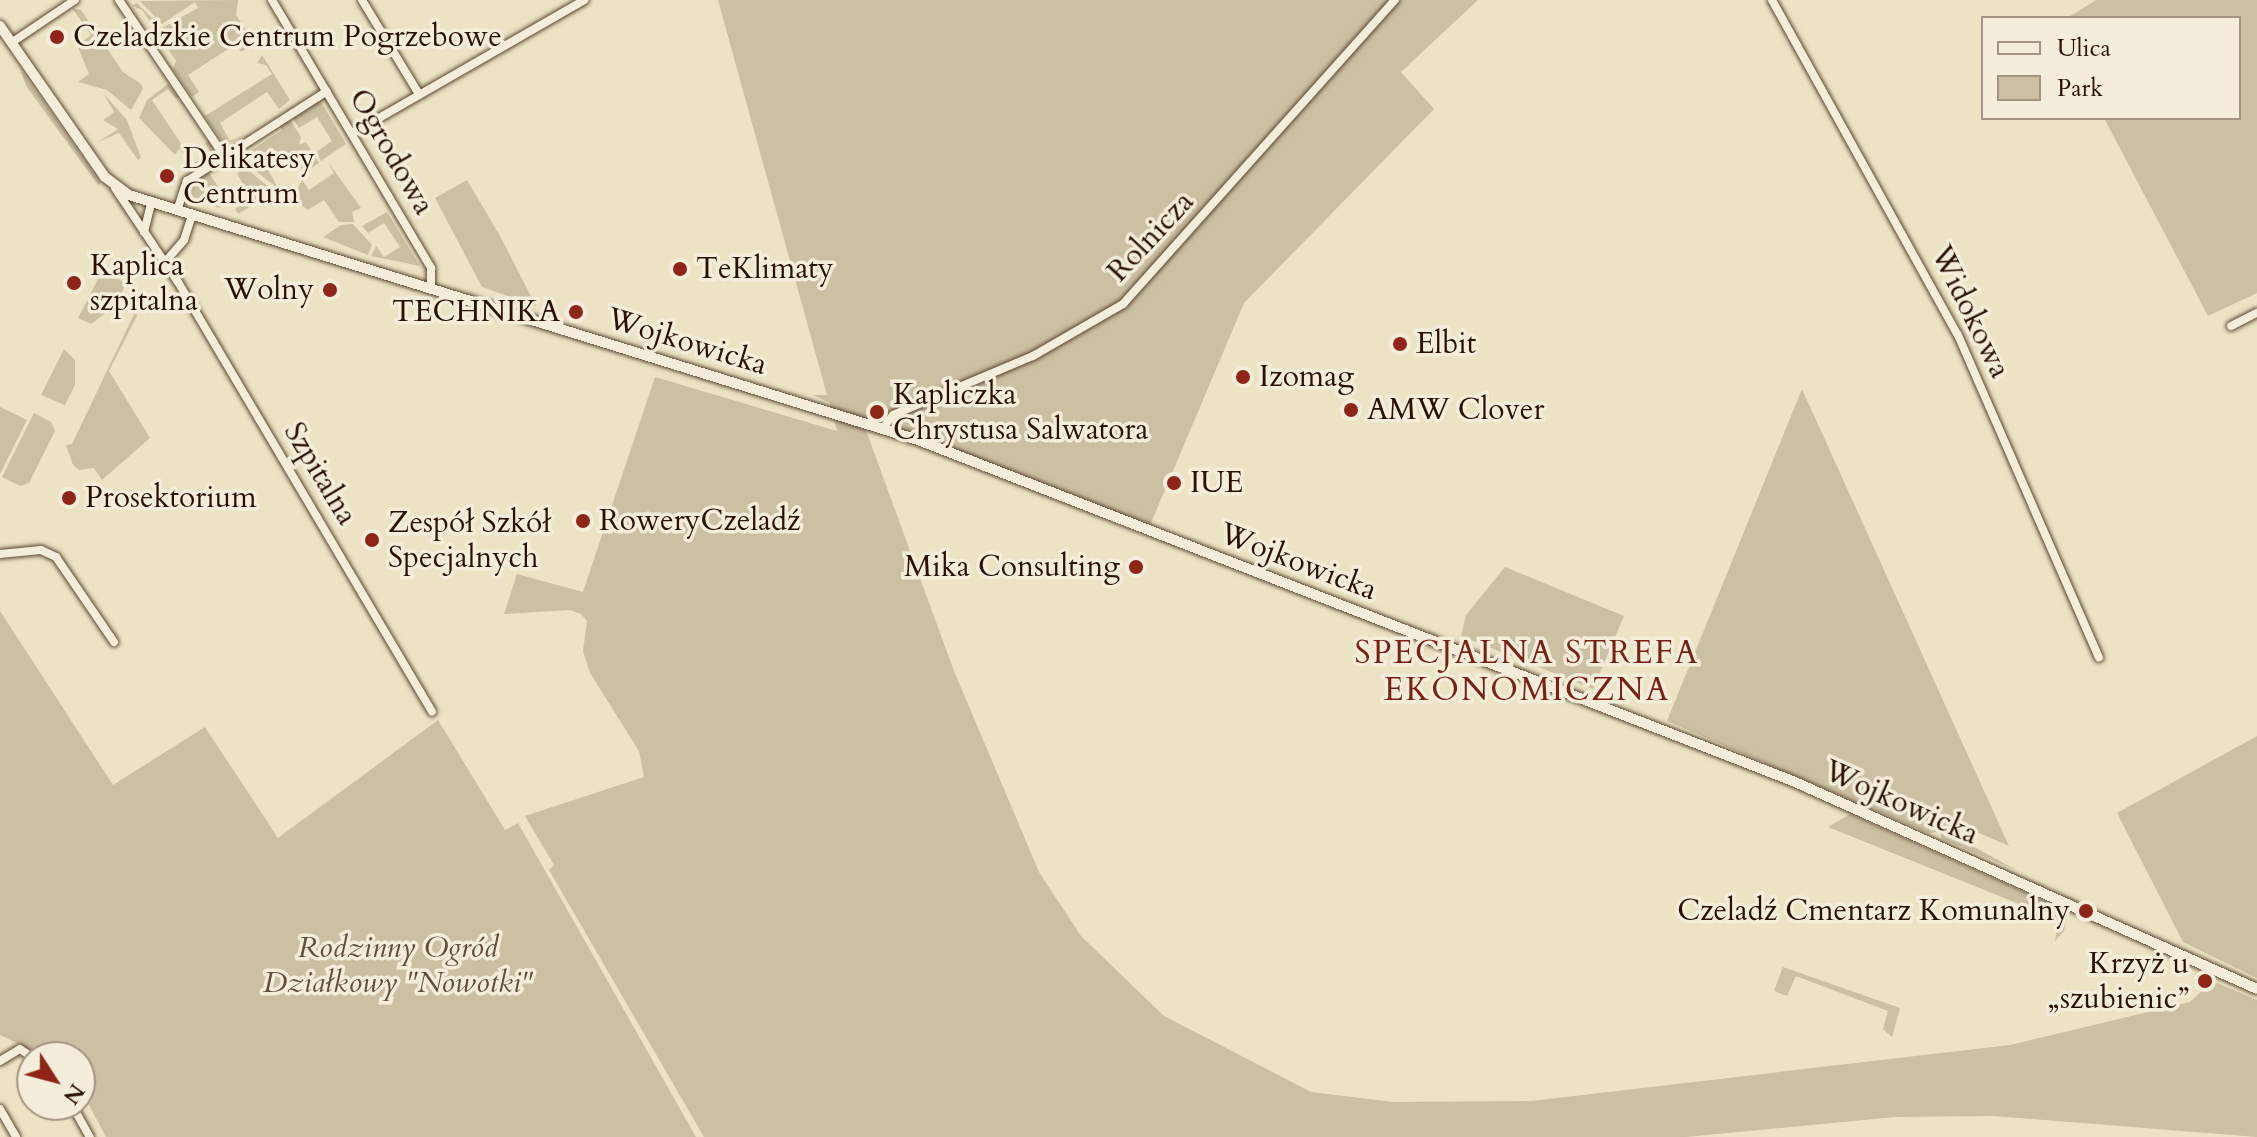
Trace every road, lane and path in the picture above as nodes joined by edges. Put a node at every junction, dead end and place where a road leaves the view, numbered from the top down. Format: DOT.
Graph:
graph roads {
  1 [pos="75,0"];
  2 [pos="119,0"];
  3 [pos="272,0"];
  4 [pos="362,0"];
  5 [pos="584,0"];
  6 [pos="1395,0"];
  7 [pos="1772,0"];
  8 [pos="0,26"];
  9 [pos="11,43"];
  10 [pos="327,91"];
  11 [pos="419,94"];
  12 [pos="353,133"];
  13 [pos="225,157"];
  14 [pos="115,187"];
  15 [pos="151,203"];
  16 [pos="177,211"];
  17 [pos="192,216"];
  18 [pos="144,232"];
  19 [pos="165,262"];
  20 [pos="431,289"];
  21 [pos="2257,313"];
  22 [pos="2231,326"];
  23 [pos="883,428"];
  24 [pos="0,554"];
  25 [pos="114,642"];
  26 [pos="2099,658"];
  27 [pos="432,711"];
  28 [pos="2257,989"];
  29 [pos="0,1109"];
  30 [pos="16,1137"];
  1 -- 9 [label="street"];
  2 -- 13 [label="street"];
  3 -- 10 [label="street, Ogrodowa"];
  4 -- 11 [label="street"];
  5 -- 11 [label="street"];
  6 -- 23 [label="street, Rolnicza"];
  7 -- 26 [label="street, Widokowa"];
  8 -- 9 [label="street, Szpitalna"];
  9 -- 14 [label="street, Szpitalna"];
  10 -- 12 [label="street, Ogrodowa"];
  10 -- 13 [label="street"];
  11 -- 12 [label="street"];
  12 -- 20 [label="street, Ogrodowa"];
  13 -- 16 [label="street"];
  14 -- 15 [label="street, Wojkowicka"];
  14 -- 18 [label="street, Szpitalna"];
  15 -- 16 [label="street, Wojkowicka"];
  15 -- 18 [label="street"];
  16 -- 17 [label="street, Wojkowicka"];
  17 -- 19 [label="street"];
  17 -- 20 [label="street, Wojkowicka"];
  18 -- 19 [label="street, Szpitalna"];
  19 -- 27 [label="street, Szpitalna"];
  20 -- 23 [label="street, Wojkowicka"];
  21 -- 22 [label="street"];
  23 -- 28 [label="street, Wojkowicka"];
  24 -- 25 [label="street"];
  29 -- 30 [label="street"];
}
